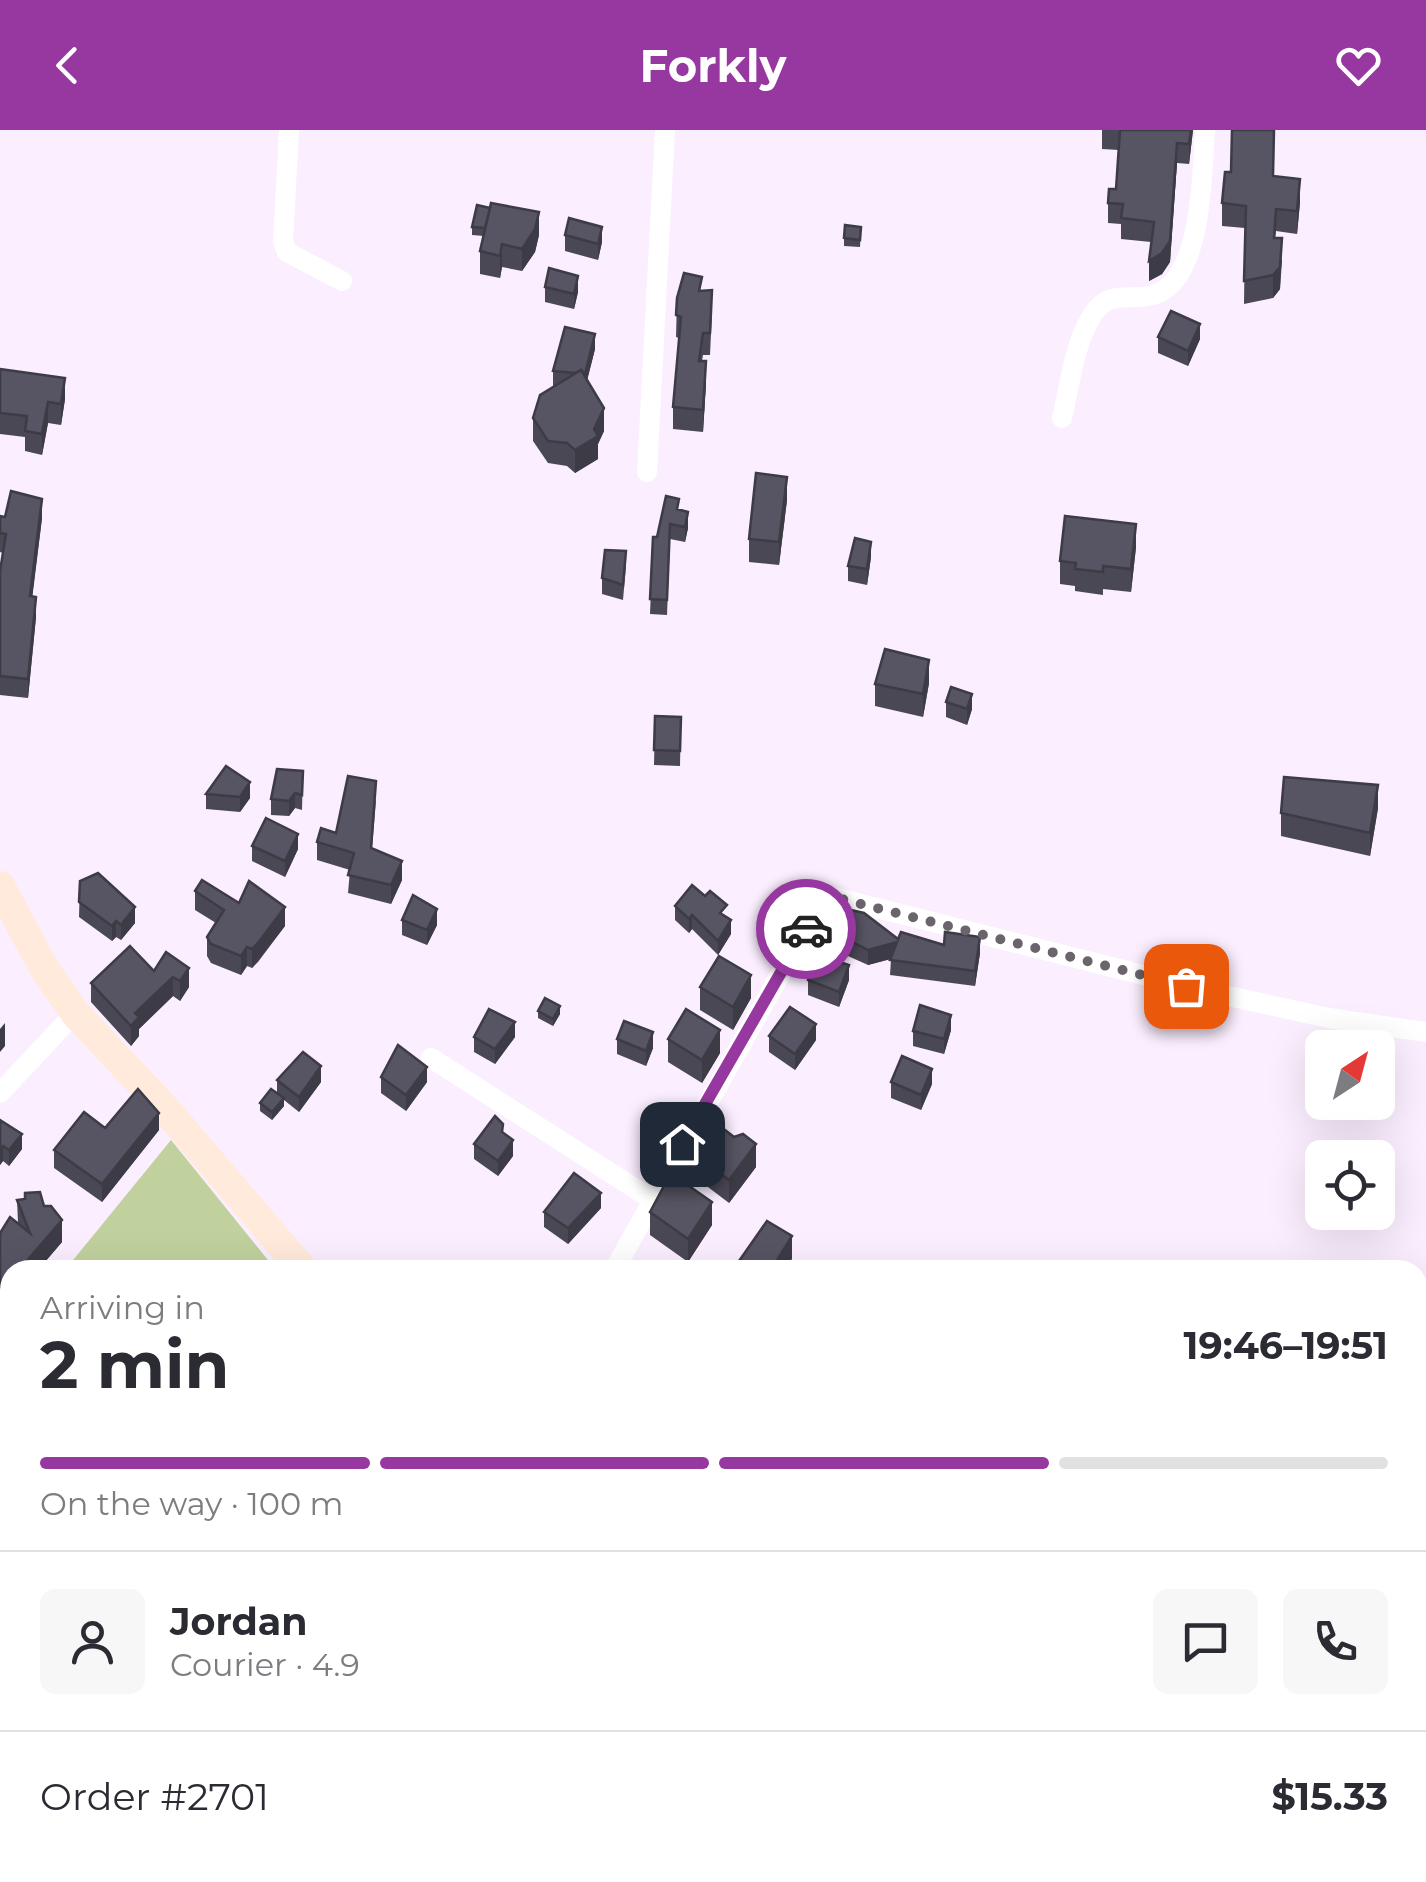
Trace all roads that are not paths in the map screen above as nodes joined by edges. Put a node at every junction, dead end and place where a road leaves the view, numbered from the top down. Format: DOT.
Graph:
graph roads {
  1 [pos="289,130"];
  2 [pos="665,130"];
  3 [pos="1205,130"];
  4 [pos="342,282"];
  5 [pos="1062,418"];
  6 [pos="648,472"];
  7 [pos="0,886"];
  8 [pos="75,1013"];
  9 [pos="1426,1032"];
  10 [pos="431,1058"];
  11 [pos="0,1094"];
  12 [pos="653,1200"];
  13 [pos="294,1260"];
  14 [pos="620,1260"];
  1 -- 4 [label="street"];
  2 -- 6 [label="street"];
  3 -- 5 [label="street"];
  7 -- 8 [label="main road"];
  8 -- 11 [label="street"];
  8 -- 13 [label="main road"];
  9 -- 12 [label="street"];
  10 -- 12 [label="street"];
  12 -- 14 [label="street"];
}
